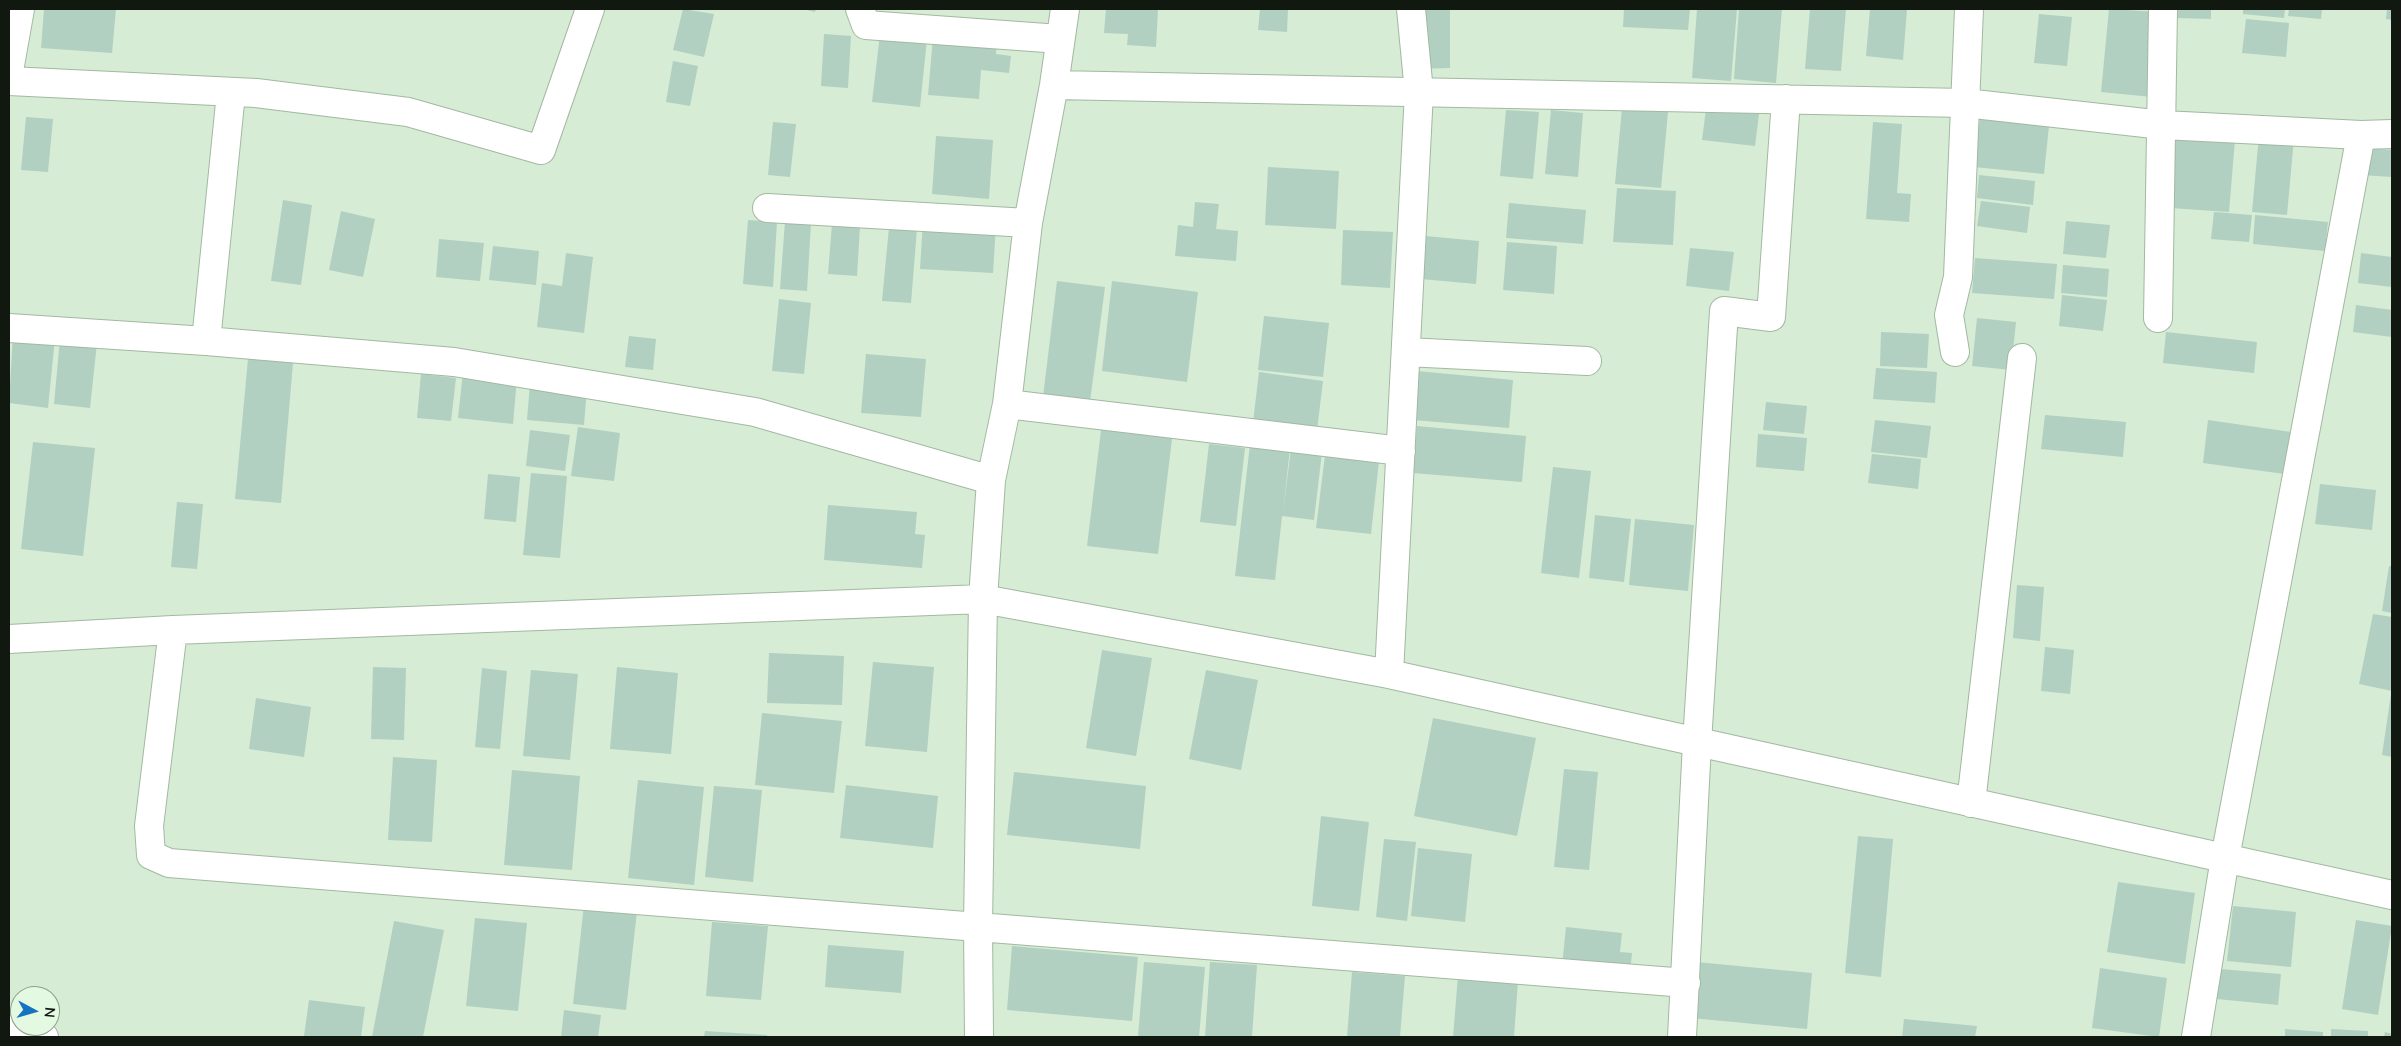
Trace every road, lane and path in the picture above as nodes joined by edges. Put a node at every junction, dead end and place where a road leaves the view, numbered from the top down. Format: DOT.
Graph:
graph roads {
  1 [pos="20,9"];
  2 [pos="590,9"];
  3 [pos="860,9"];
  4 [pos="1066,9"];
  5 [pos="1411,9"];
  6 [pos="1969,9"];
  7 [pos="2163,9"];
  8 [pos="1060,40"];
  9 [pos="9,71"];
  10 [pos="9,80"];
  11 [pos="1054,85"];
  12 [pos="1419,92"];
  13 [pos="231,93"];
  14 [pos="1786,99"];
  15 [pos="1965,103"];
  16 [pos="2163,125"];
  17 [pos="2392,134"];
  18 [pos="2361,135"];
  19 [pos="767,208"];
  20 [pos="1028,223"];
  21 [pos="2158,318"];
  22 [pos="9,328"];
  23 [pos="206,341"];
  24 [pos="1406,352"];
  25 [pos="1955,352"];
  26 [pos="2022,358"];
  27 [pos="1587,361"];
  28 [pos="1007,404"];
  29 [pos="1401,451"];
  30 [pos="991,480"];
  31 [pos="983,599"];
  32 [pos="173,630"];
  33 [pos="9,639"];
  34 [pos="1389,674"];
  35 [pos="1697,743"];
  36 [pos="1971,803"];
  37 [pos="2225,858"];
  38 [pos="2391,888"];
  39 [pos="978,926"];
  40 [pos="1686,983"];
  41 [pos="9,1030"];
  42 [pos="44,1037"];
  43 [pos="979,1037"];
  44 [pos="1682,1037"];
  45 [pos="2196,1037"];
  1 -- 9 [label="street"];
  2 -- 13 [label="street"];
  3 -- 8 [label="street"];
  4 -- 8 [label="street"];
  5 -- 12 [label="street"];
  6 -- 15 [label="street"];
  7 -- 16 [label="street"];
  8 -- 11 [label="street"];
  10 -- 13 [label="street"];
  11 -- 12 [label="street"];
  11 -- 20 [label="street"];
  12 -- 14 [label="street"];
  12 -- 24 [label="street"];
  13 -- 23 [label="street"];
  14 -- 15 [label="street"];
  14 -- 35 [label="street"];
  15 -- 16 [label="street"];
  15 -- 25 [label="street"];
  16 -- 18 [label="street"];
  16 -- 21 [label="street"];
  17 -- 18 [label="street"];
  18 -- 37 [label="street"];
  19 -- 20 [label="street"];
  20 -- 28 [label="street"];
  22 -- 23 [label="street"];
  23 -- 30 [label="street"];
  24 -- 27 [label="street"];
  24 -- 29 [label="street"];
  26 -- 36 [label="street"];
  28 -- 29 [label="street"];
  28 -- 30 [label="street"];
  29 -- 34 [label="street"];
  30 -- 31 [label="street"];
  31 -- 32 [label="street"];
  31 -- 34 [label="street"];
  31 -- 39 [label="street"];
  32 -- 33 [label="street"];
  32 -- 39 [label="street"];
  34 -- 35 [label="street"];
  35 -- 36 [label="street"];
  35 -- 40 [label="street"];
  36 -- 37 [label="street"];
  37 -- 38 [label="street"];
  37 -- 45 [label="street"];
  39 -- 40 [label="street"];
  39 -- 43 [label="street"];
  40 -- 44 [label="street"];
  41 -- 42 [label="street"];
}
